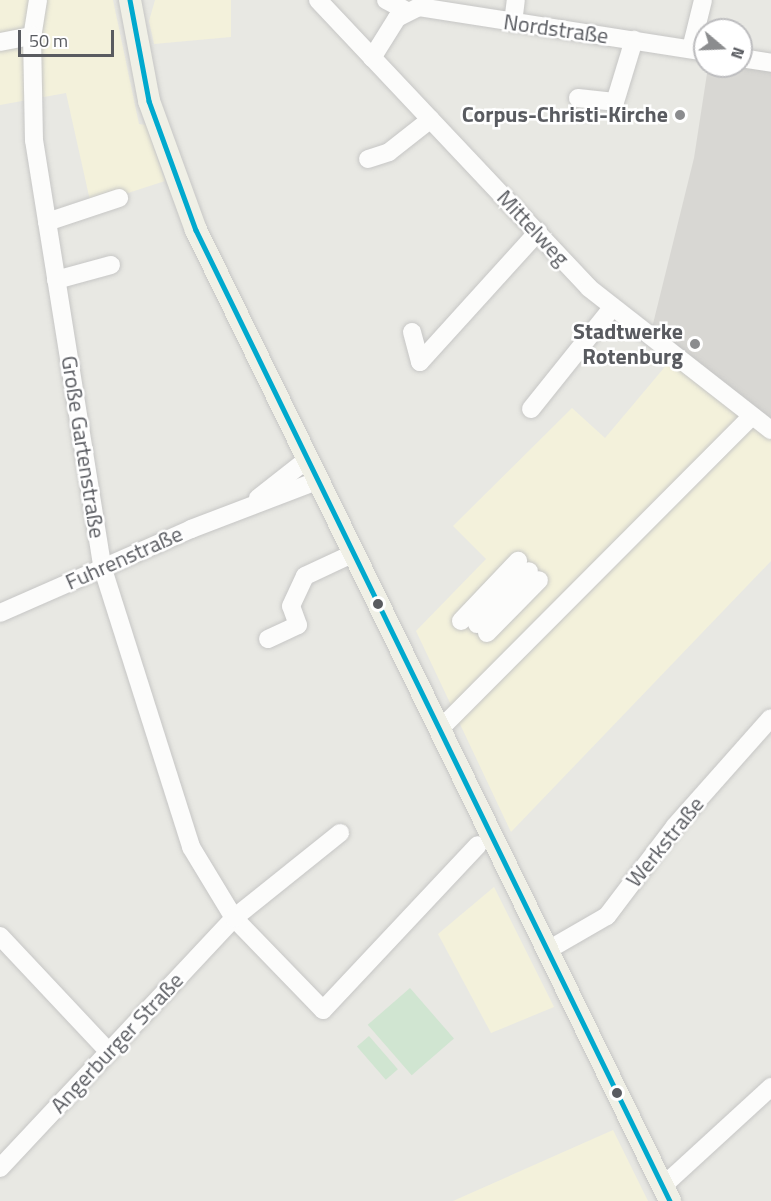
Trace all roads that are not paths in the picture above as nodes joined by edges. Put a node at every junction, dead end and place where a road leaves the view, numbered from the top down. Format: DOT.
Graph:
graph roads {
  1 [pos="38,0"];
  2 [pos="130,0"];
  3 [pos="318,0"];
  4 [pos="386,0"];
  5 [pos="516,0"];
  6 [pos="703,0"];
  7 [pos="407,11"];
  8 [pos="701,18"];
  9 [pos="513,23"];
  10 [pos="32,36"];
  11 [pos="634,40"];
  12 [pos="0,42"];
  13 [pos="693,49"];
  14 [pos="372,58"];
  15 [pos="753,60"];
  16 [pos="771,63"];
  17 [pos="578,98"];
  18 [pos="431,119"];
  19 [pos="368,159"];
  20 [pos="119,198"];
  21 [pos="47,222"];
  22 [pos="538,232"];
  23 [pos="111,265"];
  24 [pos="56,280"];
  25 [pos="611,309"];
  26 [pos="412,332"];
  27 [pos="531,409"];
  28 [pos="752,416"];
  29 [pos="771,430"];
  30 [pos="308,459"];
  31 [pos="319,480"];
  32 [pos="249,505"];
  33 [pos="354,553"];
  34 [pos="102,566"];
  35 [pos="529,571"];
  36 [pos="0,613"];
  37 [pos="268,639"];
  38 [pos="771,718"];
  39 [pos="440,729"];
  40 [pos="340,832"];
  41 [pos="486,842"];
  42 [pos="234,918"];
  43 [pos="0,936"];
  44 [pos="548,950"];
  45 [pos="109,1052"];
  46 [pos="771,1087"];
  47 [pos="0,1168"];
  48 [pos="666,1194"];
  1 -- 10 [label="street, Große Gartenstraße"];
  2 -- 30 [label="main road"];
  3 -- 14 [label="street, Mittelweg"];
  4 -- 7 [label="street, Nordstraße"];
  5 -- 9 [label="street"];
  6 -- 8 [label="street"];
  7 -- 9 [label="street, Nordstraße"];
  7 -- 14 [label="street"];
  9 -- 11 [label="street, Nordstraße"];
  10 -- 12 [label="street"];
  10 -- 21 [label="street, Große Gartenstraße"];
  11 -- 13 [label="street, Nordstraße"];
  11 -- 17 [label="street"];
  14 -- 18 [label="street, Mittelweg"];
  15 -- 16 [label="street"];
  18 -- 19 [label="street"];
  18 -- 22 [label="street, Mittelweg"];
  20 -- 21 [label="street"];
  21 -- 24 [label="street, Große Gartenstraße"];
  22 -- 25 [label="street, Mittelweg"];
  22 -- 26 [label="street"];
  23 -- 24 [label="street"];
  24 -- 34 [label="street, Große Gartenstraße"];
  25 -- 27 [label="street"];
  25 -- 28 [label="street, Mittelweg"];
  28 -- 29 [label="street, Mittelweg"];
  28 -- 39 [label="street"];
  30 -- 31 [label="main road"];
  30 -- 32 [label="street, Fuhrenstraße"];
  31 -- 32 [label="street, Fuhrenstraße"];
  31 -- 33 [label="main road"];
  32 -- 34 [label="street, Fuhrenstraße"];
  33 -- 37 [label="street"];
  33 -- 39 [label="main road"];
  34 -- 36 [label="street, Fuhrenstraße"];
  34 -- 42 [label="street, Große Gartenstraße"];
  35 -- 35 [label="street"];
  38 -- 44 [label="street, Werkstraße"];
  39 -- 41 [label="main road"];
  40 -- 42 [label="street, Angerburger Straße"];
  41 -- 42 [label="street, Große Gartenstraße"];
  41 -- 44 [label="main road"];
  42 -- 45 [label="street, Angerburger Straße"];
  43 -- 45 [label="street"];
  44 -- 48 [label="main road"];
  45 -- 47 [label="street, Angerburger Straße"];
  46 -- 48 [label="street"];
}
